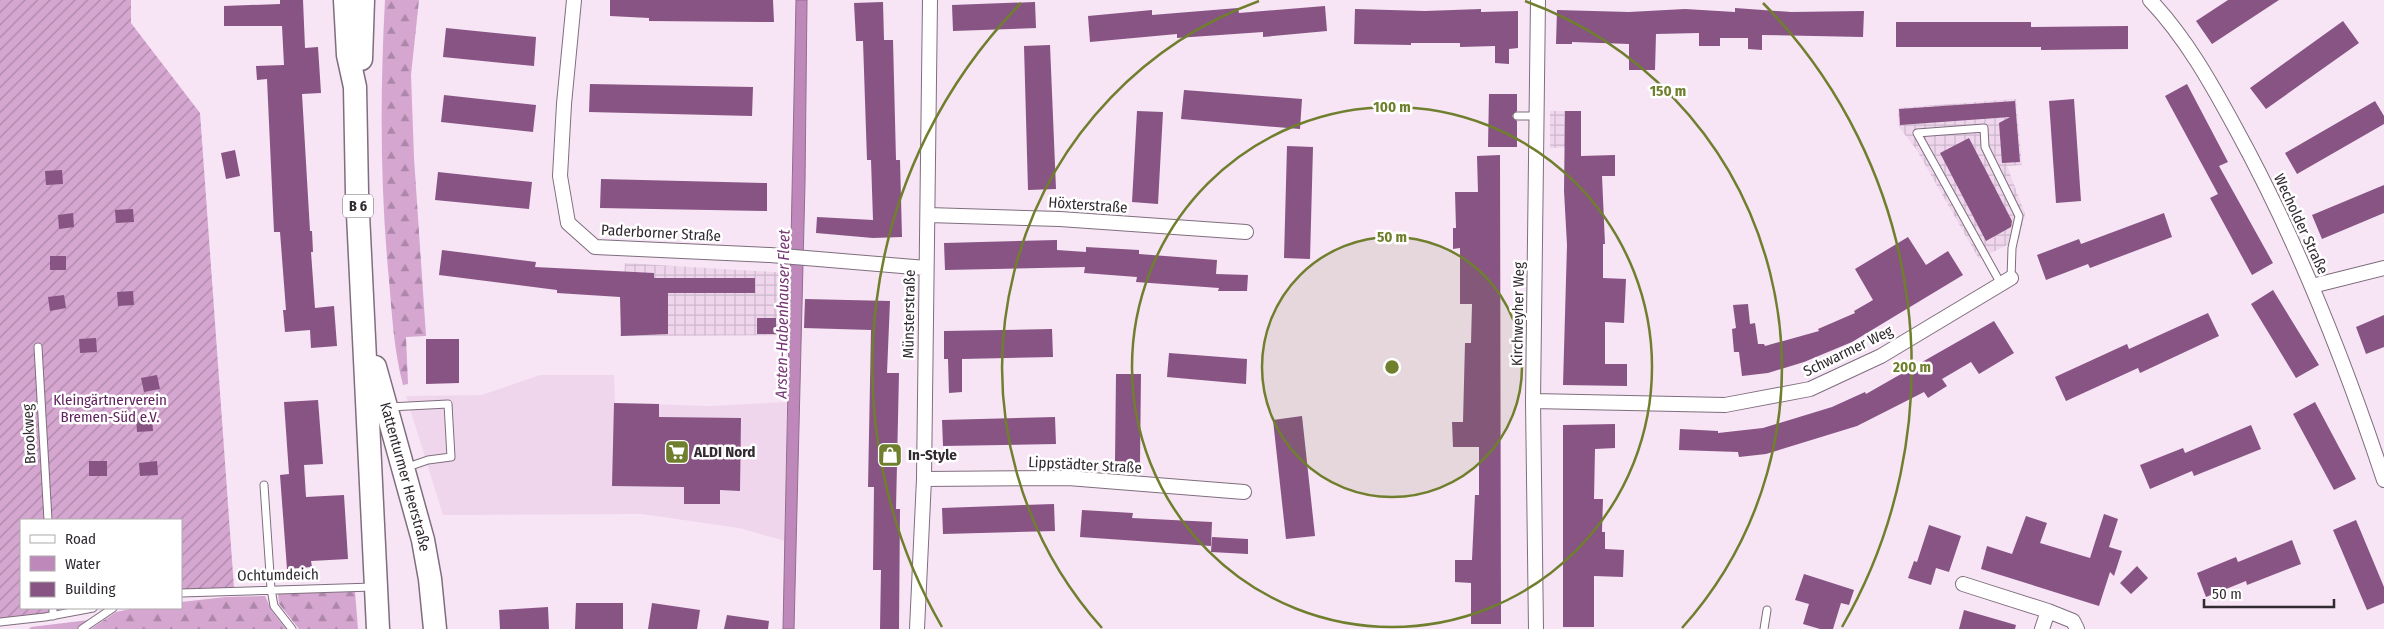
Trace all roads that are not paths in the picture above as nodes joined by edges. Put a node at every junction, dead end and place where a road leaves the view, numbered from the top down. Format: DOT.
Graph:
graph roads {
  1 [pos="345,0"];
  2 [pos="363,0"];
  3 [pos="574,0"];
  4 [pos="930,0"];
  5 [pos="1538,0"];
  6 [pos="2150,0"];
  7 [pos="355,87"];
  8 [pos="1517,116"];
  9 [pos="1537,116"];
  10 [pos="928,215"];
  11 [pos="1246,232"];
  12 [pos="926,268"];
  13 [pos="2384,268"];
  14 [pos="2006,281"];
  15 [pos="2312,286"];
  16 [pos="364,326"];
  17 [pos="38,347"];
  18 [pos="1533,401"];
  19 [pos="386,408"];
  20 [pos="405,468"];
  21 [pos="924,478"];
  22 [pos="2384,480"];
  23 [pos="264,485"];
  24 [pos="1244,492"];
  25 [pos="48,519"];
  26 [pos="1963,584"];
  27 [pos="376,587"];
  28 [pos="271,589"];
  29 [pos="182,593"];
  30 [pos="83,609"];
  31 [pos="112,609"];
  32 [pos="1767,610"];
  33 [pos="2048,611"];
  34 [pos="53,612"];
  35 [pos="0,622"];
  36 [pos="82,629"];
  37 [pos="292,629"];
  38 [pos="378,629"];
  39 [pos="435,629"];
  40 [pos="917,629"];
  41 [pos="1536,629"];
  42 [pos="1764,629"];
  43 [pos="2042,629"];
  44 [pos="2078,629"];
  1 -- 7 [label="main road, Kattenturmer Heerstraße / B 6"];
  2 -- 7 [label="main road, Kattenturmer Heerstraße / B 6"];
  3 -- 12 [label="street, Paderborner Straße"];
  4 -- 10 [label="street, Münsterstraße"];
  5 -- 9 [label="street, Kirchweyher Weg"];
  6 -- 15 [label="street, Wecholder Straße"];
  7 -- 16 [label="main road, Kattenturmer Heerstraße / B 6"];
  8 -- 9 [label="lane"];
  9 -- 18 [label="street, Kirchweyher Weg"];
  10 -- 11 [label="street, Höxterstraße"];
  10 -- 12 [label="street, Münsterstraße"];
  12 -- 21 [label="street, Münsterstraße"];
  13 -- 15 [label="street"];
  14 -- 14 [label="lane"];
  14 -- 18 [label="street, Schwarmer Weg"];
  15 -- 22 [label="street, Wecholder Straße"];
  16 -- 19 [label="main road, Kattenturmer Heerstraße / B 6"];
  16 -- 27 [label="main road, Kattenturmer Heerstraße / B 6"];
  17 -- 25 [label="lane, Brookweg"];
  18 -- 41 [label="street, Kirchweyher Weg"];
  19 -- 20 [label="main road, Kattenturmer Heerstraße / B 6"];
  19 -- 20 [label="lane"];
  20 -- 39 [label="main road, Kattenturmer Heerstraße / B 6"];
  21 -- 24 [label="street, Lippstädter Straße"];
  21 -- 40 [label="street, Münsterstraße"];
  23 -- 28 [label="lane"];
  26 -- 33 [label="street"];
  27 -- 28 [label="lane, Ochtumdeich"];
  27 -- 38 [label="main road, Kattenturmer Heerstraße / B 6"];
  28 -- 29 [label="lane, Ochtumdeich"];
  28 -- 37 [label="lane"];
  30 -- 34 [label="lane"];
  31 -- 36 [label="lane"];
  32 -- 42 [label="lane"];
  33 -- 43 [label="street"];
  33 -- 44 [label="street"];
  34 -- 35 [label="lane"];
}
